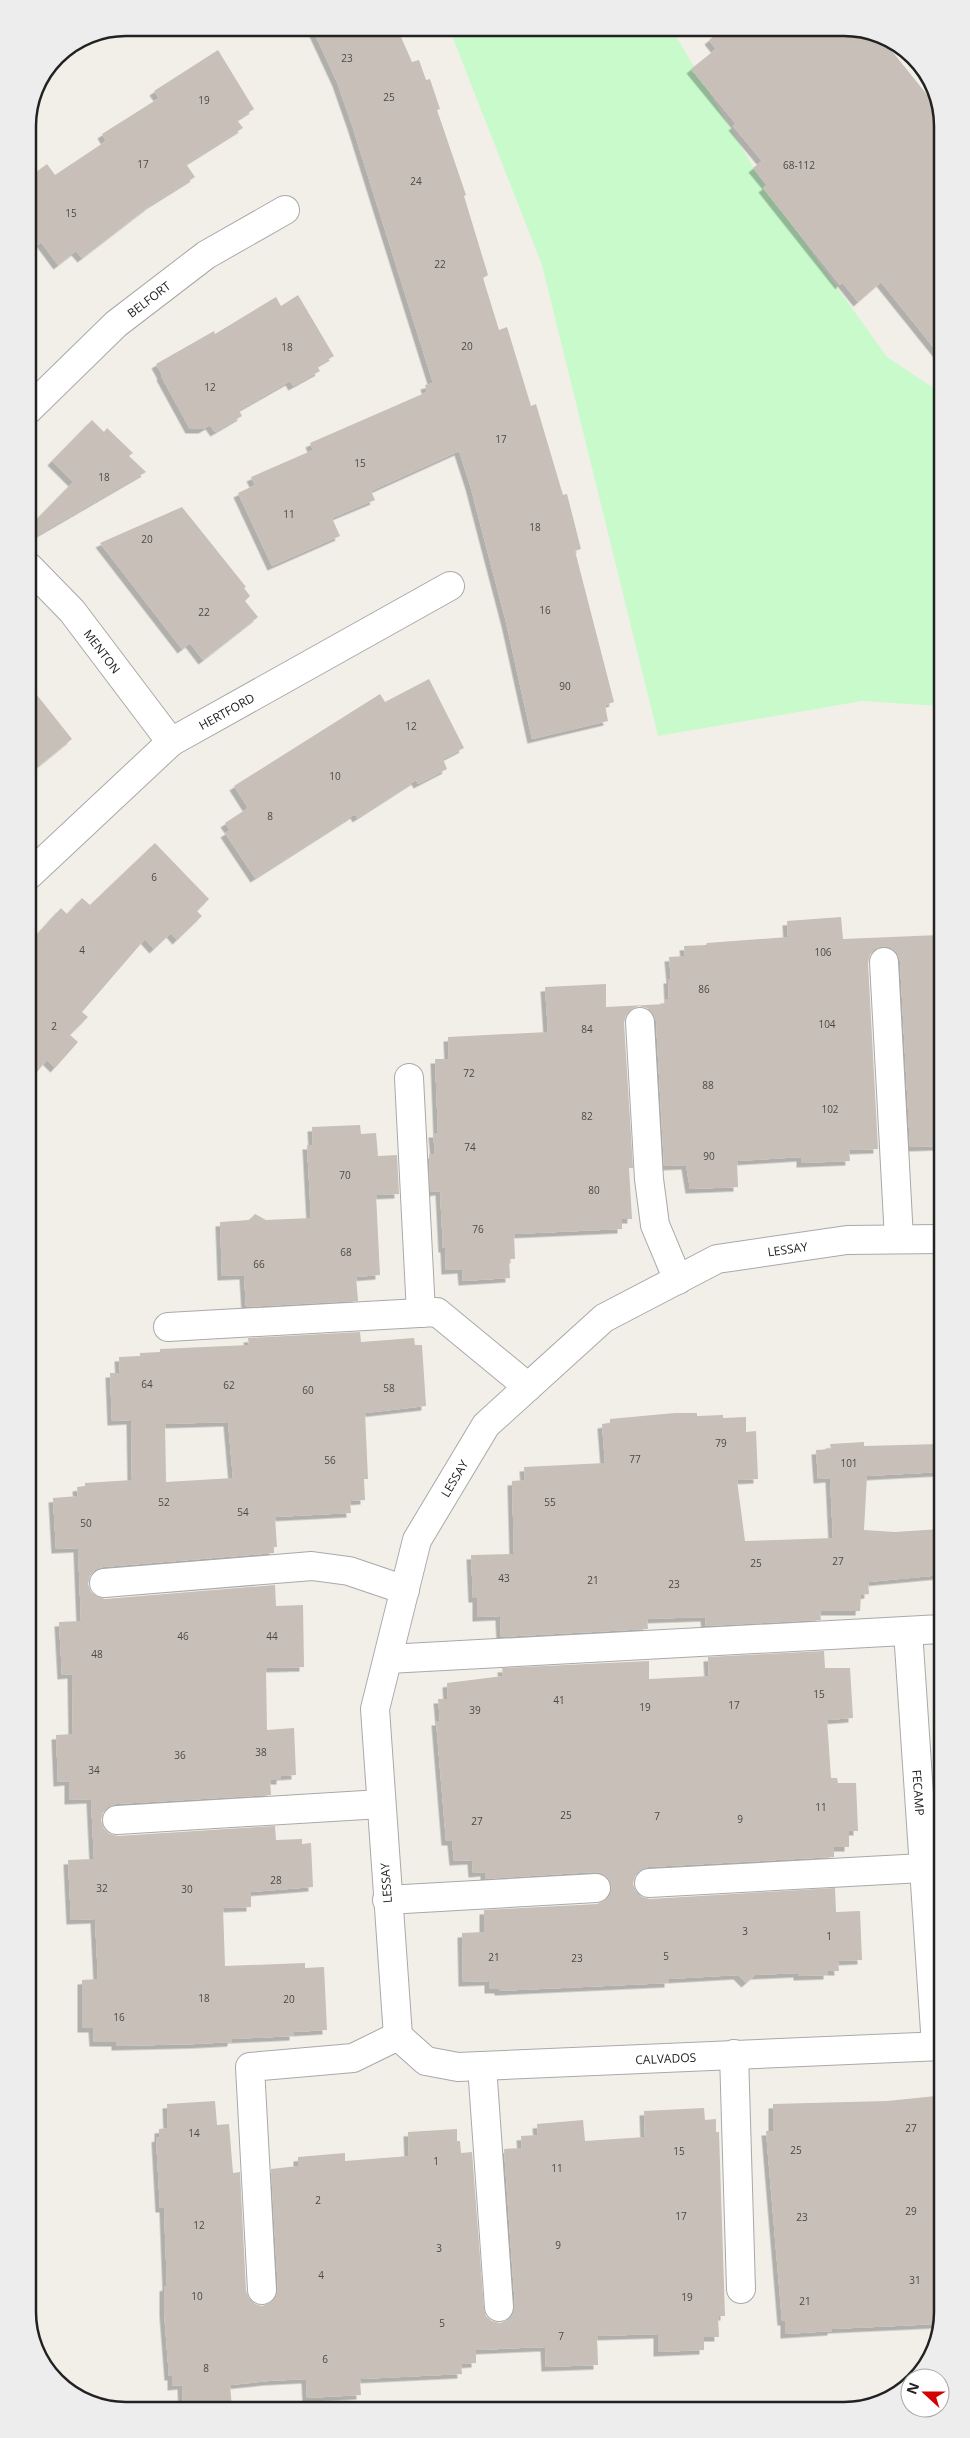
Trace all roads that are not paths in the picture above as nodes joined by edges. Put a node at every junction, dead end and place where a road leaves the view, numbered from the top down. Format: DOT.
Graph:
graph roads {
  1 [pos="285,210"];
  2 [pos="36,402"];
  3 [pos="36,573"];
  4 [pos="450,586"];
  5 [pos="171,742"];
  6 [pos="36,868"];
  7 [pos="884,962"];
  8 [pos="640,1022"];
  9 [pos="409,1078"];
  10 [pos="899,1239"];
  11 [pos="934,1239"];
  12 [pos="678,1280"];
  13 [pos="421,1313"];
  14 [pos="168,1327"];
  15 [pos="528,1387"];
  16 [pos="104,1583"];
  17 [pos="404,1590"];
  18 [pos="934,1629"];
  19 [pos="908,1631"];
  20 [pos="388,1659"];
  21 [pos="381,1804"];
  22 [pos="117,1820"];
  23 [pos="933,1868"];
  24 [pos="648,1883"];
  25 [pos="596,1888"];
  26 [pos="934,1898"];
  27 [pos="387,1900"];
  28 [pos="398,2036"];
  29 [pos="934,2046"];
  30 [pos="734,2054"];
  31 [pos="482,2066"];
  32 [pos="741,2289"];
  33 [pos="262,2290"];
  34 [pos="499,2307"];
  1 -- 2 [label="street, BELFORT"];
  3 -- 5 [label="street, MENTON"];
  4 -- 5 [label="street, HERTFORD"];
  5 -- 6 [label="street, HERTFORD"];
  7 -- 10 [label="street"];
  8 -- 12 [label="street"];
  9 -- 13 [label="street"];
  10 -- 11 [label="street, LESSAY"];
  10 -- 12 [label="street, LESSAY"];
  12 -- 15 [label="street, LESSAY"];
  13 -- 14 [label="street"];
  13 -- 15 [label="street"];
  15 -- 17 [label="street, LESSAY"];
  16 -- 17 [label="street"];
  17 -- 20 [label="street, LESSAY"];
  18 -- 19 [label="street"];
  19 -- 20 [label="street"];
  19 -- 23 [label="street, FECAMP"];
  20 -- 21 [label="street, LESSAY"];
  21 -- 22 [label="street"];
  21 -- 27 [label="street, LESSAY"];
  23 -- 24 [label="street"];
  23 -- 26 [label="street, FECAMP"];
  25 -- 27 [label="street"];
  27 -- 28 [label="street, LESSAY"];
  28 -- 31 [label="street, CALVADOS"];
  28 -- 33 [label="street"];
  29 -- 30 [label="street, CALVADOS"];
  30 -- 31 [label="street, CALVADOS"];
  30 -- 32 [label="street"];
  31 -- 34 [label="street"];
}
